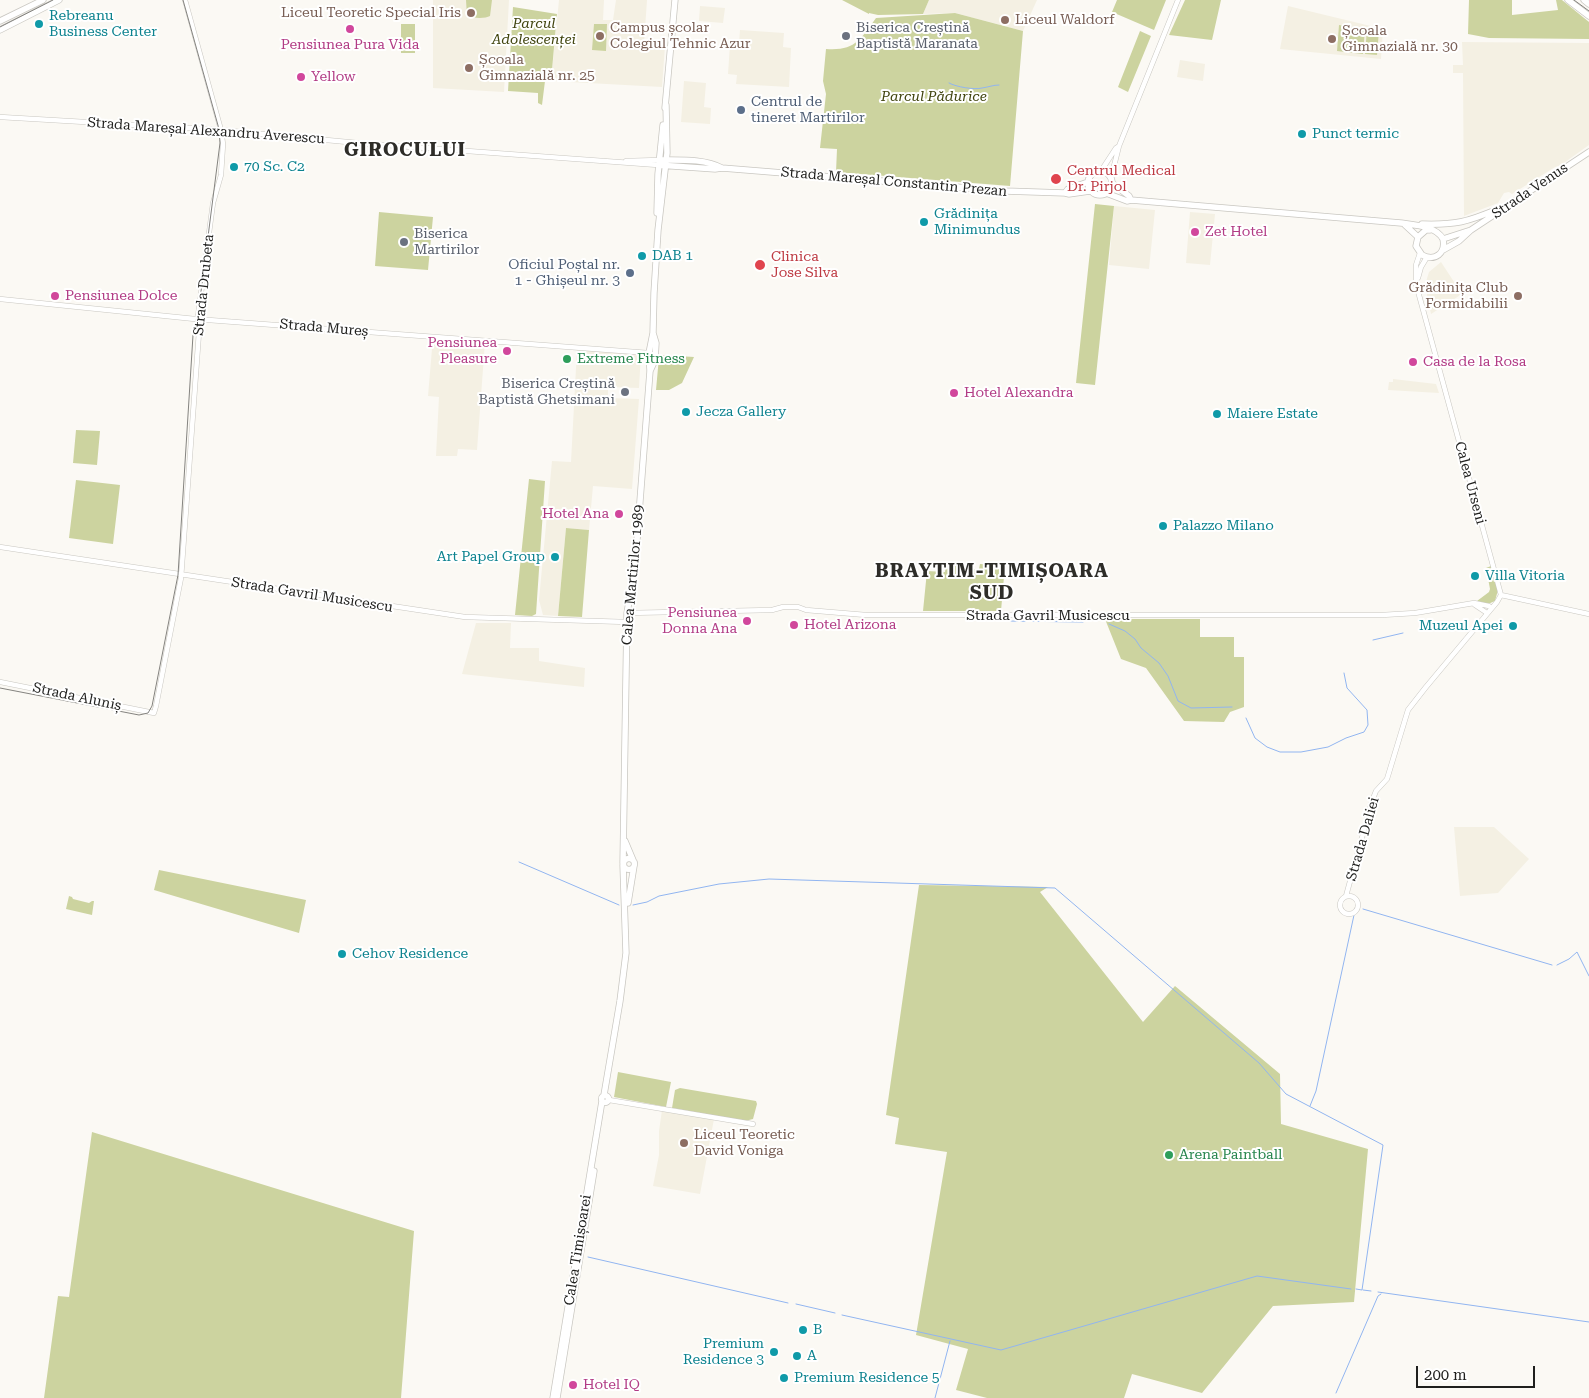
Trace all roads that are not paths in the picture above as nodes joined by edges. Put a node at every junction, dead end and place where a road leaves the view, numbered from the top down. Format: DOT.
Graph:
graph roads {
  1 [pos="43,0"];
  2 [pos="59,0"];
  3 [pos="185,0"];
  4 [pos="676,0"];
  5 [pos="1178,0"];
  6 [pos="1568,0"];
  7 [pos="1584,0"];
  8 [pos="1589,4"];
  9 [pos="1589,16"];
  10 [pos="0,21"];
  11 [pos="0,30"];
  12 [pos="0,116"];
  13 [pos="221,130"];
  14 [pos="1120,146"];
  15 [pos="1589,152"];
  16 [pos="662,163"];
  17 [pos="1101,171"];
  18 [pos="1111,181"];
  19 [pos="1088,182"];
  20 [pos="1090,191"];
  21 [pos="1065,193"];
  22 [pos="1106,193"];
  23 [pos="1131,200"];
  24 [pos="1507,206"];
  25 [pos="1403,223"];
  26 [pos="1430,230"];
  27 [pos="1471,230"];
  28 [pos="1418,237"];
  29 [pos="1444,239"];
  30 [pos="1443,250"];
  31 [pos="1420,253"];
  32 [pos="1427,257"];
  33 [pos="1416,284"];
  34 [pos="0,299"];
  35 [pos="198,319"];
  36 [pos="653,334"];
  37 [pos="648,354"];
  38 [pos="650,371"];
  39 [pos="0,547"];
  40 [pos="182,575"];
  41 [pos="1501,594"];
  42 [pos="1468,604"];
  43 [pos="1492,608"];
  44 [pos="627,613"];
  45 [pos="1488,613"];
  46 [pos="1589,614"];
  47 [pos="627,622"];
  48 [pos="0,682"];
  49 [pos="154,713"];
  50 [pos="624,840"];
  51 [pos="633,863"];
  52 [pos="623,864"];
  53 [pos="1346,896"];
  54 [pos="627,912"];
  55 [pos="606,1099"];
  56 [pos="753,1124"];
  57 [pos="553,1398"];
  58 [pos="557,1398"];
  1 -- 10 [label="main road"];
  2 -- 11 [label="main road"];
  3 -- 13 [label="street, Strada Drubeta"];
  4 -- 16 [label="main road, Calea Martirilor 1989"];
  5 -- 14 [label="street"];
  6 -- 9 [label="main road"];
  7 -- 8 [label="main road"];
  12 -- 13 [label="street, Strada Mareșal Alexandru Averescu"];
  13 -- 16 [label="street, Strada Mareșal Alexandru Averescu"];
  13 -- 35 [label="street, Strada Drubeta"];
  14 -- 17 [label="street"];
  14 -- 18 [label="street"];
  15 -- 24 [label="main road, Strada Venus"];
  16 -- 21 [label="main road, Strada Mareșal Constantin Prezan"];
  16 -- 36 [label="main road, Calea Martirilor 1989"];
  17 -- 18 [label="main road"];
  17 -- 19 [label="main road"];
  18 -- 22 [label="main road"];
  18 -- 23 [label="main road"];
  19 -- 20 [label="main road"];
  19 -- 21 [label="main road, Strada Mareșal Constantin Prezan"];
  20 -- 21 [label="main road, Strada Mareșal Constantin Prezan"];
  20 -- 22 [label="main road"];
  22 -- 23 [label="main road"];
  23 -- 25 [label="main road"];
  24 -- 25 [label="main road"];
  24 -- 27 [label="main road, Strada Venus"];
  25 -- 26 [label="main road"];
  25 -- 28 [label="main road"];
  26 -- 28 [label="main road"];
  26 -- 29 [label="main road"];
  27 -- 29 [label="main road, Strada Venus"];
  27 -- 30 [label="main road, Strada Venus"];
  28 -- 31 [label="main road"];
  29 -- 30 [label="main road"];
  30 -- 32 [label="main road"];
  31 -- 32 [label="main road"];
  31 -- 33 [label="street, Calea Urseni"];
  32 -- 33 [label="street"];
  33 -- 41 [label="street, Calea Urseni"];
  34 -- 35 [label="street, Strada Mureș"];
  35 -- 37 [label="street, Strada Mureș"];
  35 -- 40 [label="street, Strada Drubeta"];
  36 -- 37 [label="main road, Calea Martirilor 1989"];
  36 -- 38 [label="main road, Calea Martirilor 1989"];
  37 -- 38 [label="main road, Calea Martirilor 1989"];
  38 -- 44 [label="main road, Calea Martirilor 1989"];
  39 -- 40 [label="street, Strada Gavril Musicescu"];
  40 -- 47 [label="street, Strada Gavril Musicescu"];
  40 -- 49 [label="street, Strada Drubeta"];
  41 -- 43 [label="street, Strada Daliei"];
  41 -- 46 [label="street"];
  42 -- 43 [label="street, Strada Gavril Musicescu"];
  42 -- 44 [label="street, Strada Gavril Musicescu"];
  42 -- 45 [label="street"];
  43 -- 45 [label="street, Strada Daliei"];
  44 -- 47 [label="main road, Calea Martirilor 1989"];
  45 -- 53 [label="street, Strada Daliei"];
  47 -- 50 [label="main road, Calea Martirilor 1989"];
  48 -- 49 [label="street, Strada Aluniș"];
  50 -- 51 [label="main road, Calea Martirilor 1989"];
  50 -- 52 [label="main road, Calea Martirilor 1989"];
  51 -- 52 [label="main road"];
  51 -- 54 [label="main road"];
  52 -- 54 [label="main road, Calea Martirilor 1989"];
  53 -- 53 [label="street"];
  54 -- 55 [label="main road, Calea Timișoarei"];
  55 -- 56 [label="street"];
  55 -- 57 [label="main road, Calea Timișoarei"];
  55 -- 58 [label="main road, Calea Timișoarei"];
}
